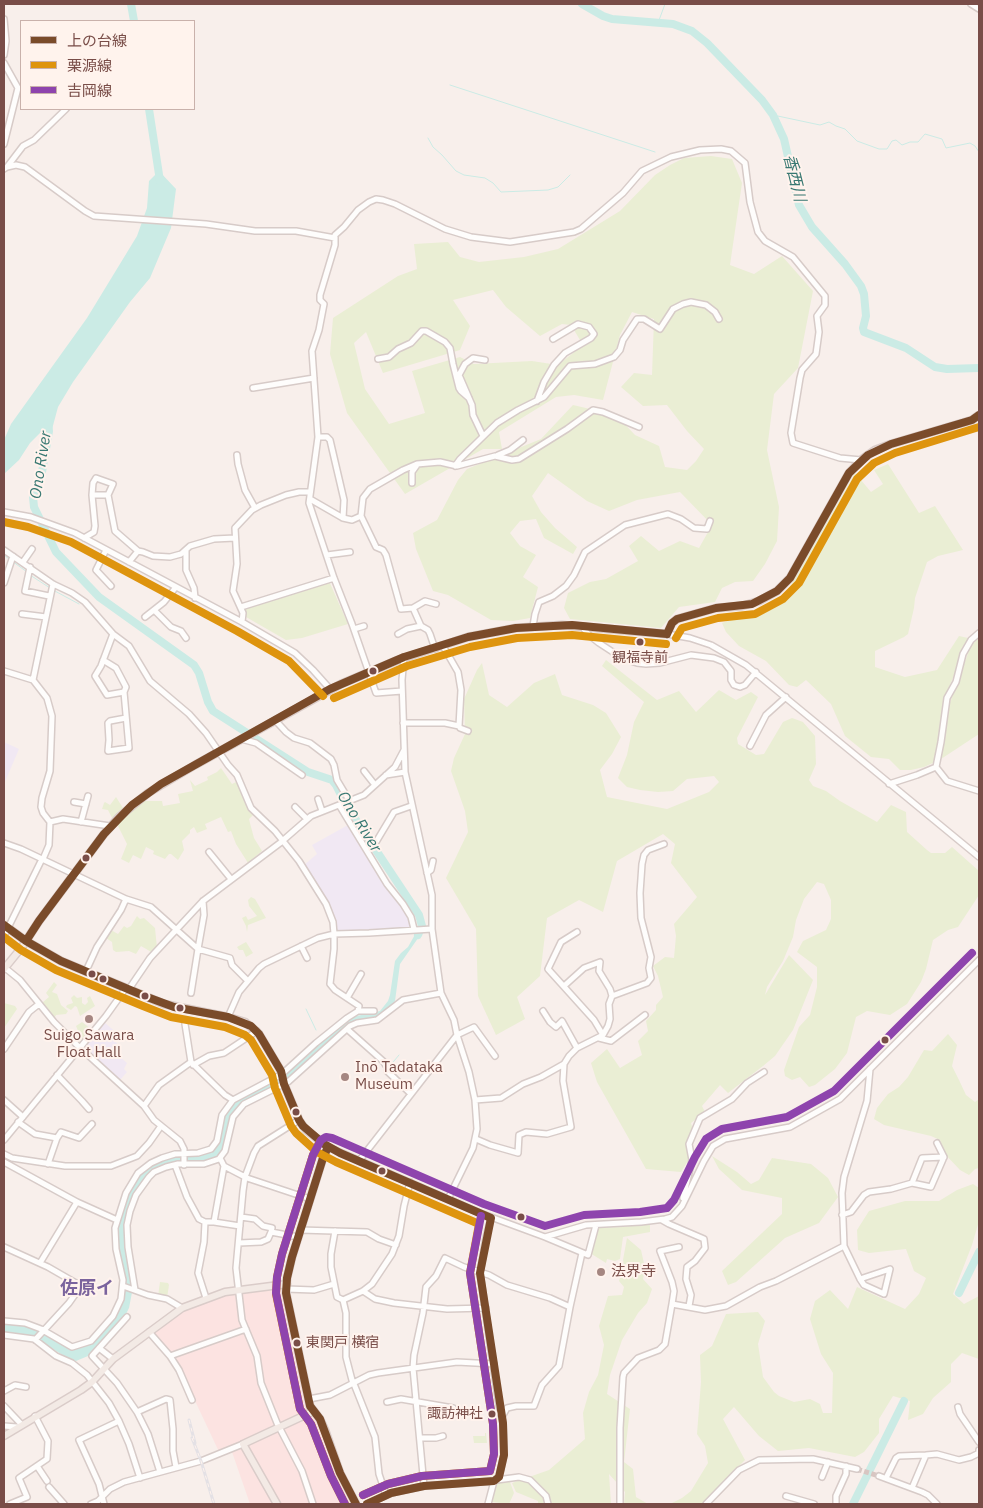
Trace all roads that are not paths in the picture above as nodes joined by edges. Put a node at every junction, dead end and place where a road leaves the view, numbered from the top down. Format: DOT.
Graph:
graph roads {
  1 [pos="971,4"];
  2 [pos="979,9"];
  3 [pos="4,18"];
  4 [pos="4,55"];
  5 [pos="4,63"];
  6 [pos="65,110"];
  7 [pos="4,144"];
  8 [pos="5,168"];
  9 [pos="335,238"];
  10 [pos="719,319"];
  11 [pos="553,339"];
  12 [pos="378,359"];
  13 [pos="486,360"];
  14 [pos="314,378"];
  15 [pos="253,388"];
  16 [pos="469,398"];
  17 [pos="538,401"];
  18 [pos="979,417"];
  19 [pos="640,428"];
  20 [pos="483,436"];
  21 [pos="318,437"];
  22 [pos="523,440"];
  23 [pos="237,455"];
  24 [pos="495,456"];
  25 [pos="861,460"];
  26 [pos="417,464"];
  27 [pos="455,466"];
  28 [pos="412,483"];
  29 [pos="310,492"];
  30 [pos="92,495"];
  31 [pos="108,495"];
  32 [pos="310,499"];
  33 [pos="255,508"];
  34 [pos="4,512"];
  35 [pos="361,516"];
  36 [pos="343,518"];
  37 [pos="710,521"];
  38 [pos="84,538"];
  39 [pos="235,538"];
  40 [pos="4,550"];
  41 [pos="32,550"];
  42 [pos="106,550"];
  43 [pos="186,550"];
  44 [pos="138,551"];
  45 [pos="350,552"];
  46 [pos="13,556"];
  47 [pos="327,556"];
  48 [pos="24,562"];
  49 [pos="129,562"];
  50 [pos="30,567"];
  51 [pos="334,578"];
  52 [pos="4,582"];
  53 [pos="111,586"];
  54 [pos="176,587"];
  55 [pos="51,590"];
  56 [pos="195,598"];
  57 [pos="436,604"];
  58 [pos="241,607"];
  59 [pos="412,608"];
  60 [pos="154,611"];
  61 [pos="22,614"];
  62 [pos="46,617"];
  63 [pos="145,617"];
  64 [pos="242,622"];
  65 [pos="364,626"];
  66 [pos="421,626"];
  67 [pos="533,626"];
  68 [pos="584,626"];
  69 [pos="354,629"];
  70 [pos="979,633"];
  71 [pos="113,634"];
  72 [pos="398,634"];
  73 [pos="667,634"];
  74 [pos="186,638"];
  75 [pos="443,646"];
  76 [pos="435,648"];
  77 [pos="404,658"];
  78 [pos="103,660"];
  79 [pos="4,671"];
  80 [pos="368,672"];
  81 [pos="756,672"];
  82 [pos="33,680"];
  83 [pos="330,689"];
  84 [pos="402,691"];
  85 [pos="124,692"];
  86 [pos="786,697"];
  87 [pos="126,718"];
  88 [pos="275,720"];
  89 [pos="403,723"];
  90 [pos="459,726"];
  91 [pos="468,731"];
  92 [pos="241,739"];
  93 [pos="750,746"];
  94 [pos="404,750"];
  95 [pos="219,751"];
  96 [pos="936,767"];
  97 [pos="364,771"];
  98 [pos="405,772"];
  99 [pos="302,775"];
  100 [pos="385,775"];
  101 [pos="888,784"];
  102 [pos="375,785"];
  103 [pos="979,791"];
  104 [pos="318,799"];
  105 [pos="349,800"];
  106 [pos="87,801"];
  107 [pos="74,802"];
  108 [pos="93,804"];
  109 [pos="339,805"];
  110 [pos="411,806"];
  111 [pos="295,807"];
  112 [pos="322,811"];
  113 [pos="84,812"];
  114 [pos="91,814"];
  115 [pos="307,819"];
  116 [pos="50,822"];
  117 [pos="81,822"];
  118 [pos="110,826"];
  119 [pos="283,841"];
  120 [pos="4,843"];
  121 [pos="664,844"];
  122 [pos="366,848"];
  123 [pos="209,852"];
  124 [pos="979,858"];
  125 [pos="43,859"];
  126 [pos="433,862"];
  127 [pos="428,873"];
  128 [pos="74,874"];
  129 [pos="231,879"];
  130 [pos="126,899"];
  131 [pos="203,901"];
  132 [pos="6,927"];
  133 [pos="177,929"];
  134 [pos="416,929"];
  135 [pos="432,929"];
  136 [pos="577,932"];
  137 [pos="334,934"];
  138 [pos="4,936"];
  139 [pos="26,941"];
  140 [pos="302,946"];
  141 [pos="198,949"];
  142 [pos="307,958"];
  143 [pos="979,960"];
  144 [pos="4,968"];
  145 [pos="86,971"];
  146 [pos="362,974"];
  147 [pos="247,980"];
  148 [pos="564,986"];
  149 [pos="127,989"];
  150 [pos="191,993"];
  151 [pos="441,993"];
  152 [pos="612,996"];
  153 [pos="347,998"];
  154 [pos="39,1004"];
  155 [pos="358,1011"];
  156 [pos="543,1011"];
  157 [pos="374,1012"];
  158 [pos="645,1015"];
  159 [pos="228,1017"];
  160 [pos="185,1024"];
  161 [pos="347,1029"];
  162 [pos="257,1031"];
  163 [pos="457,1035"];
  164 [pos="601,1036"];
  165 [pos="80,1048"];
  166 [pos="577,1048"];
  167 [pos="4,1049"];
  168 [pos="496,1056"];
  169 [pos="192,1064"];
  170 [pos="564,1064"];
  171 [pos="870,1069"];
  172 [pos="764,1072"];
  173 [pos="56,1075"];
  174 [pos="283,1079"];
  175 [pos="410,1094"];
  176 [pos="4,1100"];
  177 [pos="233,1100"];
  178 [pos="475,1100"];
  179 [pos="144,1106"];
  180 [pos="89,1110"];
  181 [pos="23,1117"];
  182 [pos="298,1120"];
  183 [pos="18,1122"];
  184 [pos="92,1124"];
  185 [pos="161,1126"];
  186 [pos="5,1136"];
  187 [pos="57,1138"];
  188 [pos="476,1139"];
  189 [pos="937,1143"];
  190 [pos="328,1147"];
  191 [pos="212,1150"];
  192 [pos="4,1154"];
  193 [pos="184,1155"];
  194 [pos="944,1157"];
  195 [pos="219,1158"];
  196 [pos="359,1161"];
  197 [pos="4,1162"];
  198 [pos="48,1164"];
  199 [pos="184,1164"];
  200 [pos="175,1165"];
  201 [pos="224,1166"];
  202 [pos="245,1177"];
  203 [pos="410,1182"];
  204 [pos="912,1183"];
  205 [pos="310,1199"];
  206 [pos="448,1199"];
  207 [pos="77,1202"];
  208 [pos="682,1206"];
  209 [pos="842,1215"];
  210 [pos="241,1217"];
  211 [pos="491,1218"];
  212 [pos="117,1220"];
  213 [pos="662,1220"];
  214 [pos="205,1222"];
  215 [pos="214,1222"];
  216 [pos="596,1225"];
  217 [pos="240,1226"];
  218 [pos="335,1231"];
  219 [pos="271,1232"];
  220 [pos="299,1233"];
  221 [pos="545,1237"];
  222 [pos="239,1243"];
  223 [pos="396,1245"];
  224 [pos="4,1246"];
  225 [pos="844,1246"];
  226 [pos="678,1247"];
  227 [pos="582,1253"];
  228 [pos="40,1263"];
  229 [pos="480,1273"];
  230 [pos="860,1279"];
  231 [pos="334,1284"];
  232 [pos="124,1286"];
  233 [pos="287,1286"];
  234 [pos="134,1289"];
  235 [pos="239,1289"];
  236 [pos="363,1291"];
  237 [pos="206,1298"];
  238 [pos="343,1300"];
  239 [pos="672,1304"];
  240 [pos="424,1306"];
  241 [pos="689,1306"];
  242 [pos="570,1307"];
  243 [pos="182,1308"];
  244 [pos="486,1308"];
  245 [pos="127,1317"];
  246 [pos="4,1321"];
  247 [pos="246,1329"];
  248 [pos="42,1331"];
  249 [pos="149,1332"];
  250 [pos="4,1335"];
  251 [pos="35,1339"];
  252 [pos="99,1348"];
  253 [pos="170,1356"];
  254 [pos="113,1359"];
  255 [pos="494,1364"];
  256 [pos="414,1368"];
  257 [pos="105,1369"];
  258 [pos="92,1382"];
  259 [pos="353,1384"];
  260 [pos="26,1387"];
  261 [pos="4,1391"];
  262 [pos="309,1399"];
  263 [pos="192,1400"];
  264 [pos="387,1402"];
  265 [pos="416,1402"];
  266 [pos="4,1406"];
  267 [pos="958,1406"];
  268 [pos="453,1408"];
  269 [pos="314,1411"];
  270 [pos="137,1412"];
  271 [pos="502,1415"];
  272 [pos="35,1416"];
  273 [pos="119,1421"];
  274 [pos="4,1426"];
  275 [pos="19,1426"];
  276 [pos="279,1427"];
  277 [pos="4,1436"];
  278 [pos="443,1436"];
  279 [pos="420,1438"];
  280 [pos="979,1442"];
  281 [pos="243,1444"];
  282 [pos="979,1450"];
  283 [pos="926,1455"];
  284 [pos="828,1462"];
  285 [pos="37,1466"];
  286 [pos="846,1466"];
  287 [pos="176,1467"];
  288 [pos="857,1469"];
  289 [pos="160,1472"];
  290 [pos="880,1476"];
  291 [pos="822,1477"];
  292 [pos="140,1478"];
  293 [pos="886,1478"];
  294 [pos="495,1480"];
  295 [pos="424,1486"];
  296 [pos="912,1488"];
  297 [pos="386,1496"];
  298 [pos="786,1496"];
  299 [pos="103,1498"];
  300 [pos="10,1504"];
  301 [pos="64,1504"];
  302 [pos="91,1504"];
  303 [pos="104,1504"];
  304 [pos="277,1504"];
  305 [pos="313,1504"];
  306 [pos="356,1504"];
  307 [pos="367,1504"];
  308 [pos="488,1504"];
  309 [pos="548,1504"];
  310 [pos="620,1504"];
  311 [pos="706,1504"];
  312 [pos="814,1504"];
  313 [pos="836,1504"];
  314 [pos="937,1504"];
  1 -- 2 [label="street"];
  3 -- 4 [label="street"];
  5 -- 7 [label="street"];
  6 -- 8 [label="street"];
  8 -- 9 [label="street"];
  9 -- 14 [label="street"];
  9 -- 25 [label="street"];
  10 -- 17 [label="street"];
  11 -- 17 [label="street"];
  12 -- 16 [label="street"];
  13 -- 16 [label="street"];
  14 -- 15 [label="street"];
  14 -- 21 [label="street"];
  16 -- 20 [label="street"];
  17 -- 20 [label="street"];
  18 -- 25 [label="main road"];
  19 -- 24 [label="street"];
  20 -- 27 [label="street"];
  21 -- 29 [label="street"];
  21 -- 36 [label="street"];
  22 -- 24 [label="street"];
  23 -- 33 [label="street"];
  24 -- 27 [label="street"];
  25 -- 73 [label="main road"];
  26 -- 27 [label="street"];
  26 -- 28 [label="street"];
  26 -- 35 [label="street"];
  29 -- 32 [label="street"];
  29 -- 33 [label="street"];
  30 -- 31 [label="street"];
  30 -- 31 [label="street"];
  30 -- 38 [label="street"];
  31 -- 44 [label="street"];
  32 -- 36 [label="street"];
  32 -- 47 [label="street"];
  33 -- 39 [label="street"];
  34 -- 38 [label="street"];
  35 -- 36 [label="street"];
  35 -- 59 [label="street"];
  37 -- 67 [label="street"];
  38 -- 42 [label="street"];
  39 -- 43 [label="street"];
  39 -- 58 [label="street"];
  40 -- 46 [label="street"];
  41 -- 48 [label="street"];
  42 -- 49 [label="street"];
  42 -- 53 [label="street"];
  43 -- 44 [label="street"];
  43 -- 56 [label="street"];
  44 -- 49 [label="street"];
  45 -- 47 [label="street"];
  46 -- 48 [label="street"];
  46 -- 52 [label="street"];
  47 -- 51 [label="street"];
  48 -- 50 [label="street"];
  49 -- 54 [label="street"];
  50 -- 55 [label="street"];
  50 -- 55 [label="street"];
  51 -- 58 [label="street"];
  51 -- 69 [label="street"];
  54 -- 56 [label="street"];
  54 -- 60 [label="street"];
  55 -- 62 [label="street"];
  55 -- 71 [label="street"];
  56 -- 64 [label="street"];
  57 -- 59 [label="street"];
  58 -- 64 [label="street"];
  59 -- 66 [label="street"];
  60 -- 63 [label="street"];
  60 -- 74 [label="street"];
  61 -- 62 [label="street"];
  62 -- 82 [label="street"];
  64 -- 83 [label="street"];
  65 -- 69 [label="street"];
  66 -- 72 [label="street"];
  66 -- 76 [label="street"];
  67 -- 68 [label="main road"];
  67 -- 75 [label="main road"];
  68 -- 73 [label="main road"];
  68 -- 81 [label="street"];
  69 -- 80 [label="street"];
  70 -- 96 [label="street"];
  71 -- 78 [label="street"];
  71 -- 95 [label="street"];
  73 -- 81 [label="street"];
  75 -- 76 [label="main road"];
  75 -- 90 [label="street"];
  76 -- 77 [label="main road"];
  77 -- 80 [label="main road"];
  77 -- 84 [label="street"];
  78 -- 85 [label="street"];
  78 -- 85 [label="street"];
  79 -- 82 [label="street"];
  80 -- 83 [label="main road"];
  80 -- 84 [label="street"];
  81 -- 86 [label="street"];
  82 -- 116 [label="street"];
  83 -- 88 [label="main road"];
  84 -- 89 [label="street"];
  85 -- 87 [label="street"];
  86 -- 93 [label="street"];
  86 -- 101 [label="street"];
  87 -- 87 [label="street"];
  88 -- 92 [label="main road"];
  88 -- 105 [label="street"];
  89 -- 90 [label="street"];
  89 -- 94 [label="street"];
  90 -- 91 [label="street"];
  92 -- 95 [label="main road"];
  92 -- 99 [label="street"];
  94 -- 98 [label="street"];
  94 -- 100 [label="street"];
  95 -- 118 [label="main road"];
  95 -- 119 [label="street"];
  96 -- 101 [label="street"];
  96 -- 103 [label="street"];
  97 -- 102 [label="street"];
  98 -- 100 [label="street"];
  98 -- 110 [label="street"];
  100 -- 102 [label="street"];
  101 -- 124 [label="street"];
  102 -- 105 [label="street"];
  104 -- 112 [label="street"];
  105 -- 109 [label="street"];
  106 -- 107 [label="street"];
  106 -- 108 [label="street"];
  106 -- 113 [label="street"];
  109 -- 112 [label="street"];
  109 -- 122 [label="street"];
  110 -- 122 [label="street"];
  110 -- 127 [label="street"];
  111 -- 115 [label="street"];
  112 -- 115 [label="street"];
  113 -- 114 [label="street"];
  113 -- 117 [label="street"];
  115 -- 119 [label="street"];
  116 -- 117 [label="street"];
  116 -- 125 [label="street"];
  117 -- 118 [label="street"];
  118 -- 128 [label="main road"];
  119 -- 129 [label="street"];
  119 -- 137 [label="street"];
  120 -- 125 [label="street"];
  121 -- 152 [label="street"];
  122 -- 134 [label="street"];
  123 -- 129 [label="street"];
  125 -- 128 [label="street"];
  125 -- 132 [label="street"];
  126 -- 127 [label="street"];
  127 -- 135 [label="street"];
  128 -- 130 [label="street"];
  128 -- 139 [label="main road"];
  129 -- 131 [label="street"];
  130 -- 133 [label="street"];
  130 -- 145 [label="street"];
  131 -- 133 [label="street"];
  131 -- 141 [label="street"];
  132 -- 138 [label="street"];
  132 -- 139 [label="main road"];
  133 -- 141 [label="street"];
  133 -- 149 [label="street"];
  134 -- 135 [label="street"];
  134 -- 137 [label="street"];
  135 -- 151 [label="street"];
  136 -- 148 [label="street"];
  137 -- 140 [label="street"];
  137 -- 153 [label="street"];
  139 -- 144 [label="main road"];
  139 -- 145 [label="main road"];
  140 -- 142 [label="street"];
  140 -- 147 [label="street"];
  141 -- 147 [label="street"];
  141 -- 150 [label="street"];
  143 -- 171 [label="street"];
  144 -- 154 [label="street"];
  145 -- 149 [label="main road"];
  146 -- 153 [label="street"];
  147 -- 159 [label="street"];
  148 -- 152 [label="street"];
  148 -- 164 [label="street"];
  149 -- 159 [label="main road"];
  149 -- 165 [label="street"];
  151 -- 161 [label="street"];
  151 -- 163 [label="street"];
  152 -- 164 [label="street"];
  153 -- 155 [label="street"];
  154 -- 165 [label="street"];
  154 -- 167 [label="street"];
  155 -- 157 [label="street"];
  155 -- 174 [label="street"];
  156 -- 166 [label="street"];
  158 -- 164 [label="street"];
  159 -- 162 [label="main road"];
  160 -- 169 [label="street"];
  161 -- 174 [label="street"];
  161 -- 175 [label="street"];
  162 -- 169 [label="street"];
  162 -- 174 [label="main road"];
  163 -- 168 [label="street"];
  163 -- 175 [label="street"];
  163 -- 178 [label="street"];
  164 -- 166 [label="street"];
  165 -- 173 [label="street"];
  165 -- 179 [label="street"];
  166 -- 170 [label="street"];
  169 -- 177 [label="street"];
  169 -- 179 [label="street"];
  170 -- 178 [label="street"];
  170 -- 188 [label="street"];
  171 -- 208 [label="street"];
  171 -- 209 [label="street"];
  172 -- 208 [label="street"];
  173 -- 180 [label="street"];
  173 -- 181 [label="street"];
  174 -- 177 [label="street"];
  174 -- 182 [label="main road"];
  174 -- 195 [label="street"];
  175 -- 196 [label="street"];
  176 -- 181 [label="street"];
  177 -- 191 [label="street"];
  178 -- 188 [label="street"];
  179 -- 185 [label="street"];
  181 -- 183 [label="street"];
  182 -- 190 [label="main road"];
  182 -- 202 [label="street"];
  183 -- 186 [label="street"];
  183 -- 187 [label="street"];
  184 -- 187 [label="street"];
  185 -- 193 [label="street"];
  185 -- 198 [label="street"];
  187 -- 198 [label="street"];
  188 -- 206 [label="street"];
  189 -- 194 [label="street"];
  190 -- 196 [label="street"];
  190 -- 205 [label="main road"];
  191 -- 193 [label="street"];
  191 -- 195 [label="street"];
  192 -- 198 [label="street"];
  193 -- 199 [label="street"];
  193 -- 212 [label="street"];
  194 -- 204 [label="street"];
  194 -- 204 [label="street"];
  195 -- 199 [label="street"];
  195 -- 201 [label="street"];
  196 -- 203 [label="street"];
  197 -- 207 [label="street"];
  199 -- 200 [label="street"];
  200 -- 214 [label="street"];
  200 -- 234 [label="street"];
  201 -- 202 [label="street"];
  201 -- 215 [label="street"];
  202 -- 205 [label="street"];
  202 -- 210 [label="street"];
  203 -- 206 [label="street"];
  203 -- 223 [label="street"];
  204 -- 209 [label="street"];
  205 -- 220 [label="main road"];
  206 -- 211 [label="street"];
  207 -- 212 [label="street"];
  207 -- 228 [label="street"];
  208 -- 213 [label="street"];
  209 -- 225 [label="street"];
  210 -- 217 [label="street"];
  210 -- 219 [label="street"];
  211 -- 221 [label="street"];
  211 -- 229 [label="street"];
  212 -- 232 [label="street"];
  213 -- 216 [label="street"];
  213 -- 241 [label="street"];
  214 -- 215 [label="street"];
  214 -- 237 [label="street"];
  215 -- 217 [label="street"];
  216 -- 221 [label="street"];
  216 -- 227 [label="street"];
  217 -- 222 [label="street"];
  218 -- 220 [label="street"];
  218 -- 223 [label="street"];
  218 -- 231 [label="street"];
  219 -- 220 [label="street"];
  219 -- 222 [label="street"];
  220 -- 233 [label="main road"];
  221 -- 227 [label="street"];
  222 -- 235 [label="street"];
  223 -- 236 [label="street"];
  224 -- 228 [label="street"];
  225 -- 230 [label="street"];
  225 -- 241 [label="street"];
  226 -- 239 [label="street"];
  227 -- 242 [label="street"];
  228 -- 248 [label="street"];
  229 -- 240 [label="street"];
  229 -- 242 [label="street"];
  229 -- 244 [label="street"];
  230 -- 230 [label="street"];
  231 -- 233 [label="street"];
  231 -- 238 [label="street"];
  232 -- 234 [label="street"];
  232 -- 248 [label="street"];
  233 -- 235 [label="main road"];
  233 -- 262 [label="main road"];
  234 -- 243 [label="street"];
  235 -- 237 [label="main road"];
  235 -- 247 [label="street"];
  236 -- 238 [label="street"];
  236 -- 240 [label="street"];
  237 -- 243 [label="main road"];
  238 -- 259 [label="street"];
  239 -- 241 [label="street"];
  239 -- 310 [label="street"];
  240 -- 244 [label="street"];
  240 -- 256 [label="street"];
  242 -- 271 [label="street"];
  243 -- 249 [label="main road"];
  244 -- 255 [label="street"];
  245 -- 252 [label="street"];
  246 -- 248 [label="street"];
  247 -- 253 [label="street"];
  247 -- 276 [label="street"];
  248 -- 251 [label="street"];
  249 -- 253 [label="street"];
  249 -- 254 [label="main road"];
  250 -- 251 [label="street"];
  251 -- 258 [label="street"];
  252 -- 254 [label="street"];
  252 -- 257 [label="street"];
  253 -- 263 [label="street"];
  254 -- 257 [label="main road"];
  255 -- 256 [label="street"];
  255 -- 271 [label="street"];
  256 -- 259 [label="street"];
  256 -- 265 [label="street"];
  257 -- 258 [label="main road"];
  257 -- 270 [label="street"];
  258 -- 272 [label="main road"];
  258 -- 273 [label="street"];
  259 -- 262 [label="street"];
  259 -- 297 [label="street"];
  260 -- 261 [label="street"];
  262 -- 269 [label="main road"];
  264 -- 265 [label="street"];
  265 -- 268 [label="street"];
  265 -- 279 [label="street"];
  266 -- 275 [label="street"];
  267 -- 280 [label="street"];
  269 -- 276 [label="main road"];
  269 -- 306 [label="main road"];
  270 -- 287 [label="street"];
  270 -- 289 [label="street"];
  271 -- 294 [label="street"];
  272 -- 275 [label="main road"];
  272 -- 285 [label="street"];
  273 -- 292 [label="street"];
  273 -- 299 [label="street"];
  274 -- 275 [label="street"];
  275 -- 277 [label="main road"];
  276 -- 281 [label="main road"];
  276 -- 305 [label="street"];
  278 -- 279 [label="street"];
  279 -- 295 [label="street"];
  281 -- 287 [label="street"];
  281 -- 304 [label="main road"];
  282 -- 283 [label="street"];
  283 -- 293 [label="street"];
  283 -- 296 [label="street"];
  284 -- 286 [label="street"];
  284 -- 291 [label="street"];
  284 -- 311 [label="street"];
  285 -- 300 [label="street"];
  285 -- 301 [label="street"];
  286 -- 288 [label="street"];
  286 -- 313 [label="street"];
  287 -- 289 [label="street"];
  289 -- 292 [label="street"];
  290 -- 293 [label="street"];
  292 -- 299 [label="street"];
  293 -- 296 [label="street"];
  294 -- 295 [label="street"];
  294 -- 308 [label="street"];
  294 -- 309 [label="street"];
  295 -- 297 [label="street"];
  296 -- 314 [label="street"];
  297 -- 307 [label="street"];
  298 -- 312 [label="street"];
  299 -- 302 [label="street"];
  299 -- 303 [label="street"];
}
